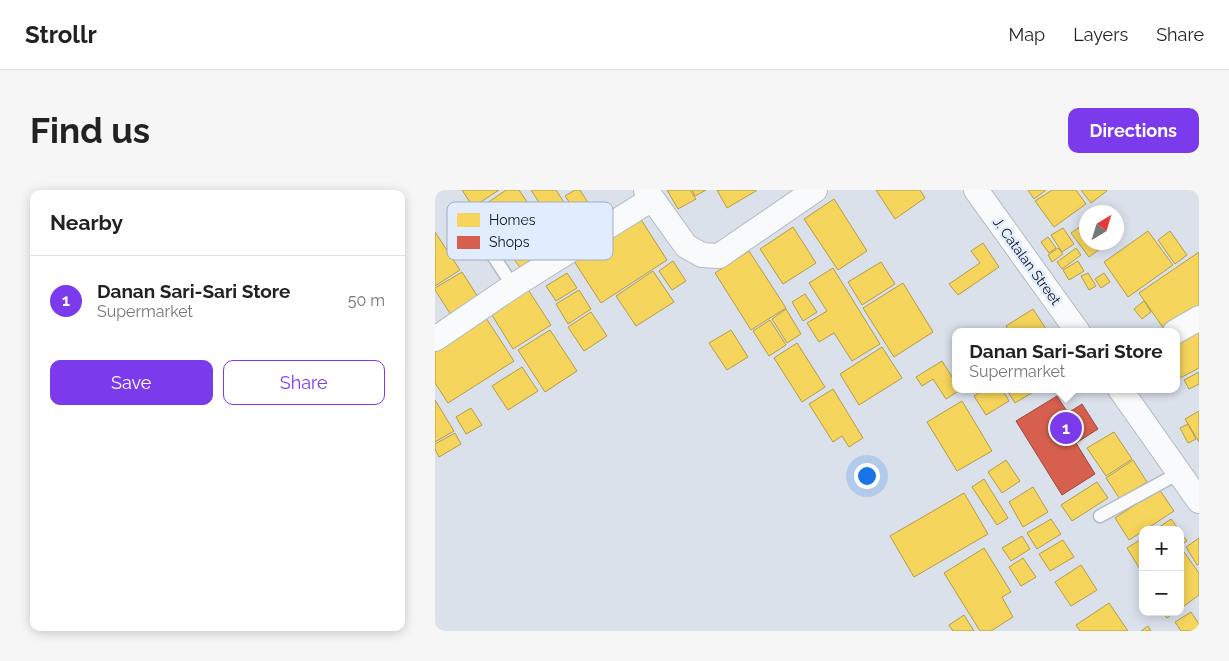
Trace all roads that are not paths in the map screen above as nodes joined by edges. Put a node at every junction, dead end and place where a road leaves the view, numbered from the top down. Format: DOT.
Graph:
graph roads {
  1 [pos="815,190"];
  2 [pos="976,190"];
  3 [pos="649,194"];
  4 [pos="613,218"];
  5 [pos="496,260"];
  6 [pos="551,260"];
  7 [pos="513,286"];
  8 [pos="1199,318"];
  9 [pos="1075,328"];
  10 [pos="1180,329"];
  11 [pos="435,339"];
  12 [pos="1123,393"];
  13 [pos="1179,473"];
  14 [pos="1199,501"];
  15 [pos="1100,516"];
  1 -- 3 [label="street"];
  2 -- 9 [label="street, J. Catalan Street"];
  3 -- 4 [label="street"];
  5 -- 7 [label="lane"];
  6 -- 7 [label="street"];
  7 -- 11 [label="street"];
  8 -- 10 [label="street"];
  12 -- 13 [label="street"];
  13 -- 14 [label="street"];
  13 -- 15 [label="lane"];
}
